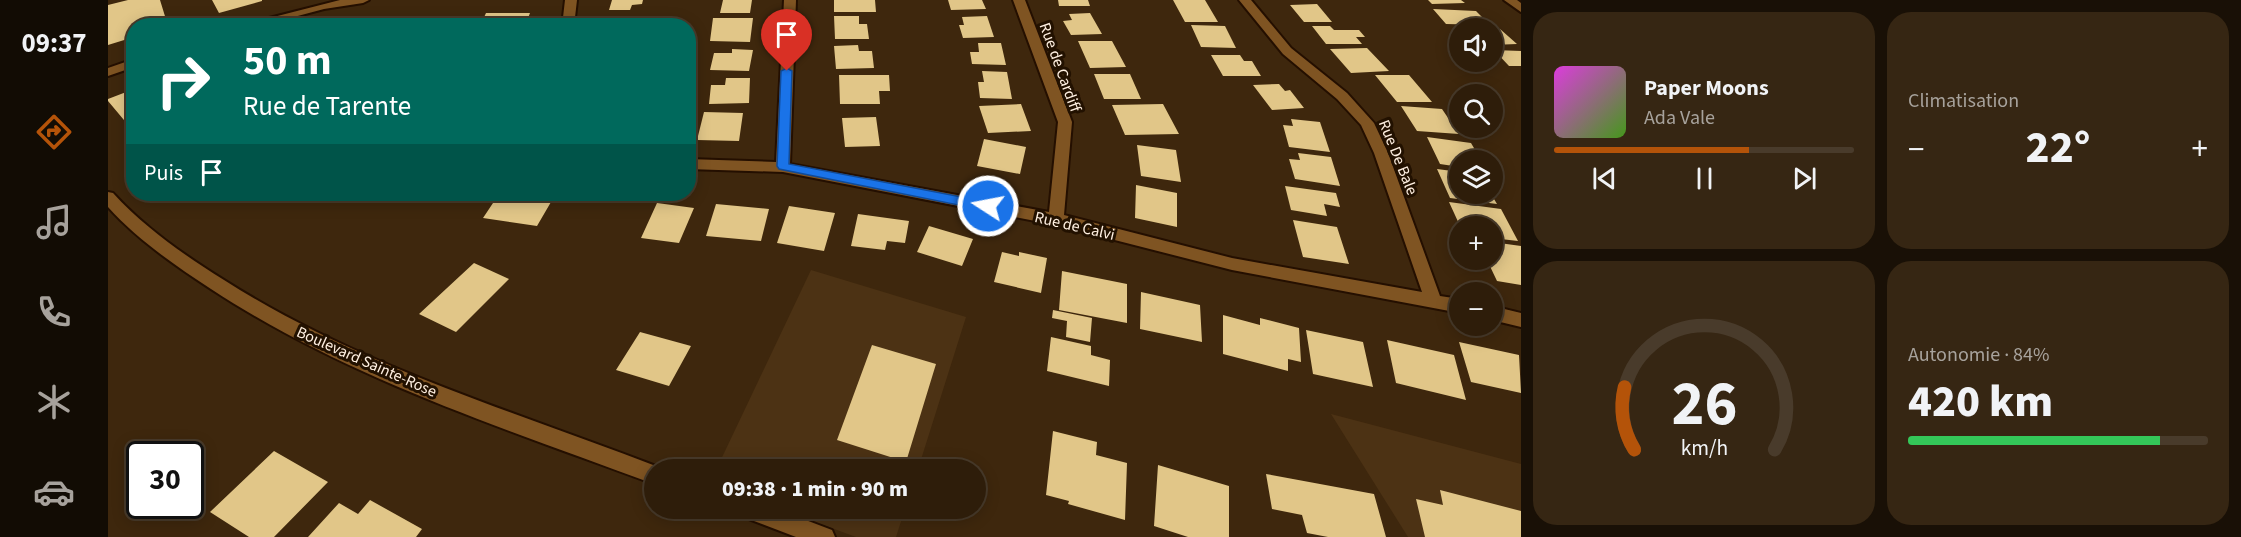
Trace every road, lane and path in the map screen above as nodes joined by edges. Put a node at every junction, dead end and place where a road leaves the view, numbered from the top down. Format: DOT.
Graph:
graph roads {
  1 [pos="363,0"];
  2 [pos="571,0"];
  3 [pos="790,0"];
  4 [pos="1019,0"];
  5 [pos="1245,0"];
  6 [pos="1510,0"];
  7 [pos="1521,9"];
  8 [pos="276,18"];
  9 [pos="569,18"];
  10 [pos="126,66"];
  11 [pos="108,72"];
  12 [pos="696,164"];
  13 [pos="783,166"];
  14 [pos="108,197"];
  15 [pos="1056,219"];
  16 [pos="1433,300"];
  17 [pos="1449,304"];
  18 [pos="1503,316"];
  19 [pos="1521,320"];
  20 [pos="644,471"];
  21 [pos="775,519"];
  22 [pos="824,537"];
  1 -- 8 [label="street"];
  2 -- 9 [label="street"];
  3 -- 13 [label="street"];
  4 -- 15 [label="street, Rue de Cardiff"];
  5 -- 16 [label="street, Rue De Bale"];
  6 -- 7 [label="street"];
  10 -- 11 [label="street"];
  12 -- 13 [label="street, Rue de Calvi"];
  13 -- 15 [label="street, Rue de Calvi"];
  14 -- 20 [label="street, Boulevard Sainte-Rose"];
  15 -- 16 [label="street, Rue de Calvi"];
  16 -- 17 [label="street, Rue de Calvi"];
  18 -- 19 [label="street"];
  21 -- 22 [label="street"];
}
